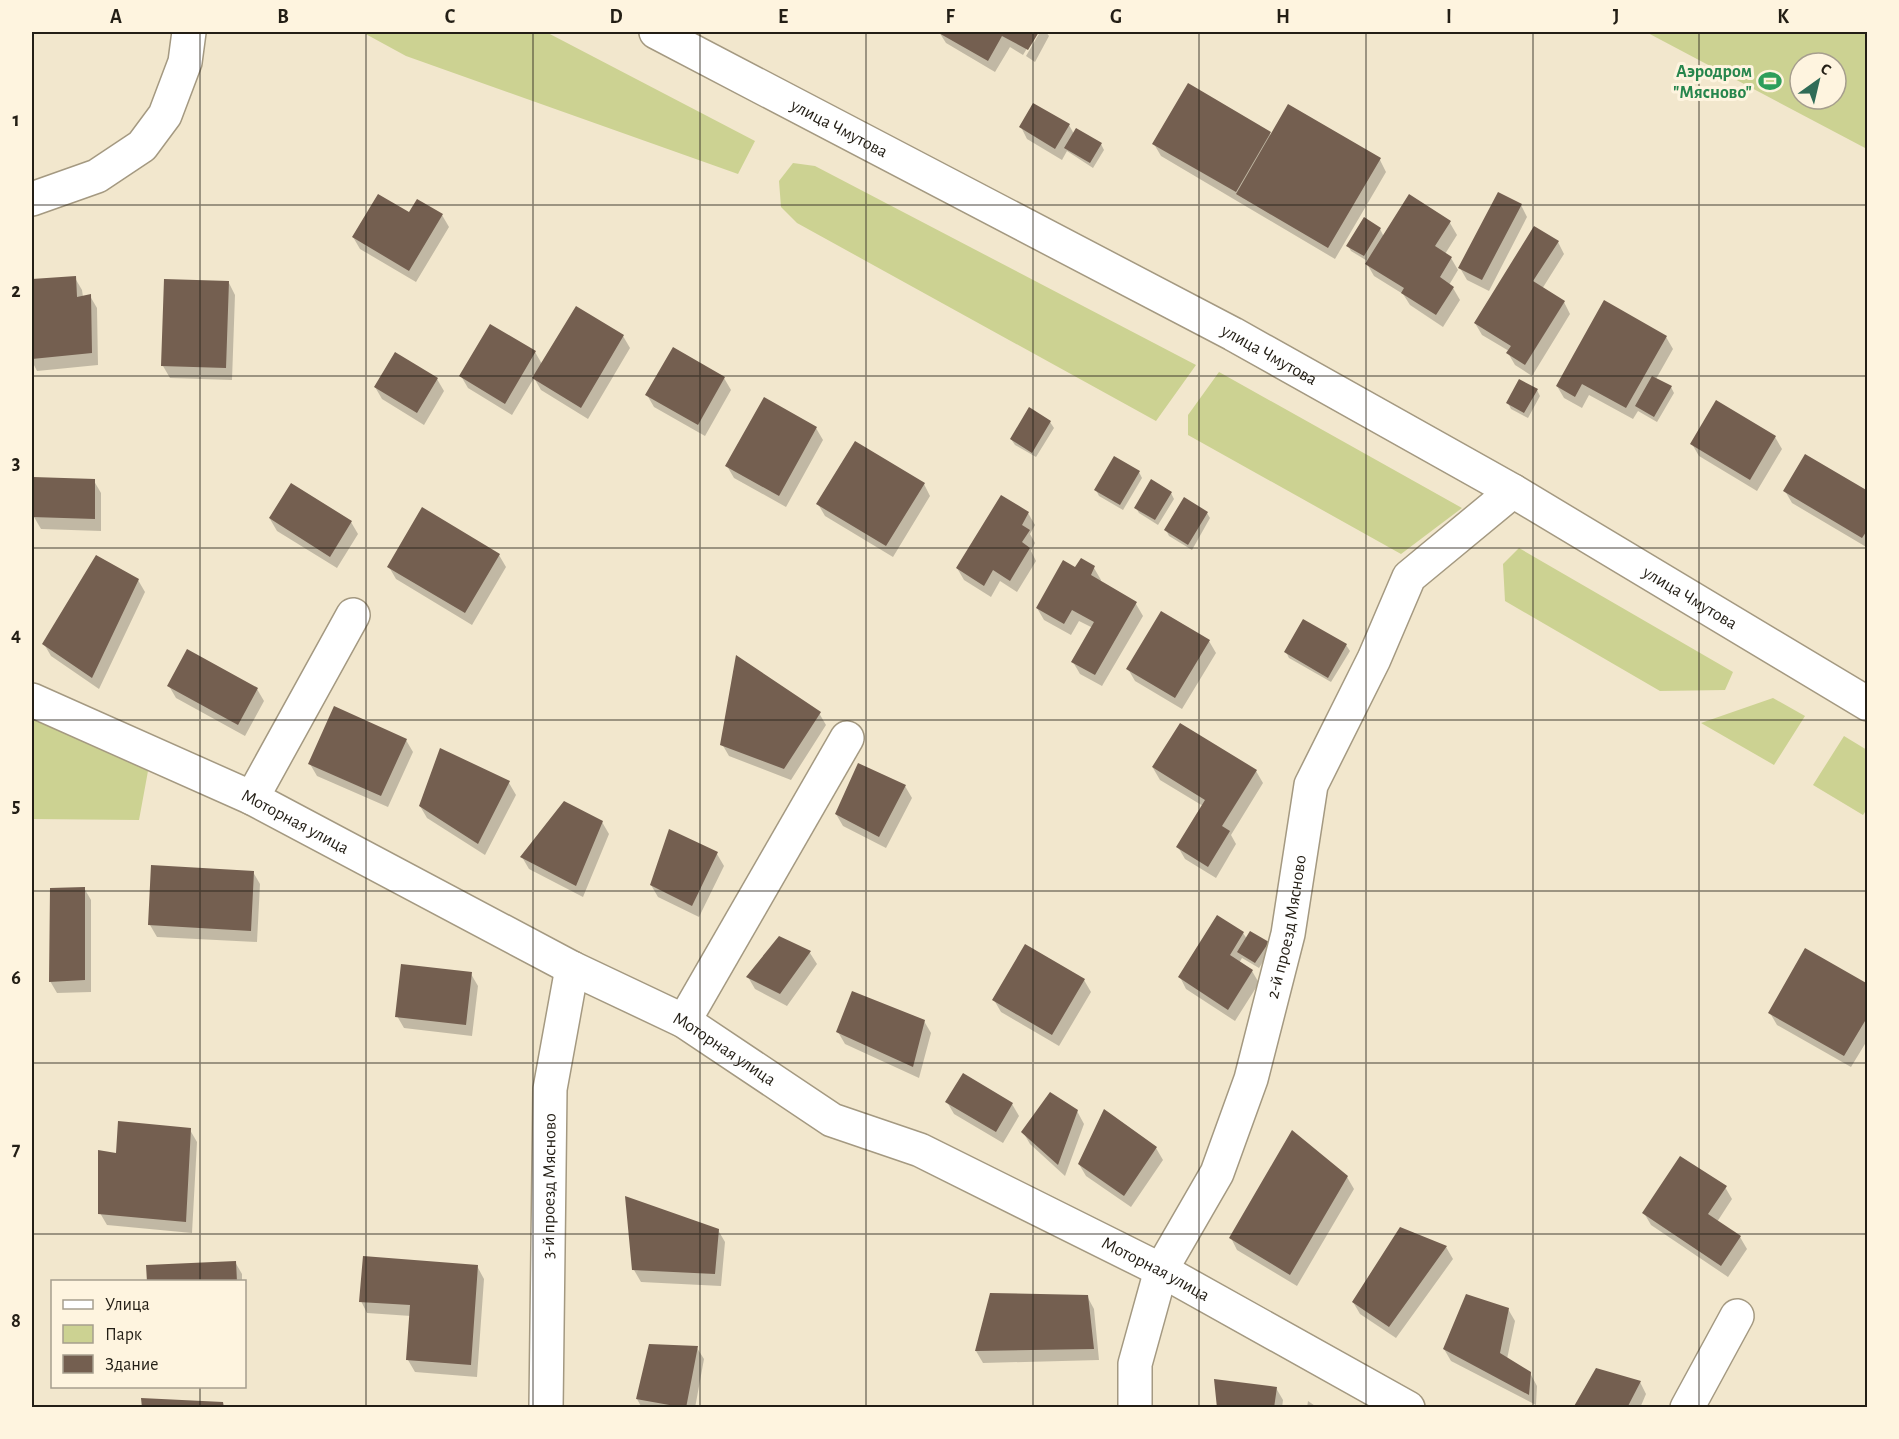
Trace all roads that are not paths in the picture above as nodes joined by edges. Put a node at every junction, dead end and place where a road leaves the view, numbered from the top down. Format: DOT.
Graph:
graph roads {
  1 [pos="189,32"];
  2 [pos="656,32"];
  3 [pos="32,199"];
  4 [pos="1513,491"];
  5 [pos="352,615"];
  6 [pos="32,700"];
  7 [pos="1868,704"];
  8 [pos="847,738"];
  9 [pos="252,798"];
  10 [pos="572,968"];
  11 [pos="684,1022"];
  12 [pos="1161,1270"];
  13 [pos="1737,1316"];
  14 [pos="546,1407"];
  15 [pos="1135,1407"];
  16 [pos="1408,1407"];
  17 [pos="1687,1407"];
  1 -- 3 [label="street"];
  2 -- 4 [label="street, улица Чмутова"];
  4 -- 7 [label="street, улица Чмутова"];
  4 -- 12 [label="street, 2-й проезд Мясново"];
  5 -- 9 [label="street"];
  6 -- 9 [label="street, Моторная улица"];
  8 -- 11 [label="street"];
  9 -- 10 [label="street, Моторная улица"];
  10 -- 11 [label="street, Моторная улица"];
  10 -- 14 [label="street, 3-й проезд Мясново"];
  11 -- 12 [label="street, Моторная улица"];
  12 -- 15 [label="street, 2-й проезд Мясново"];
  12 -- 16 [label="street, Моторная улица"];
  13 -- 17 [label="street"];
}
